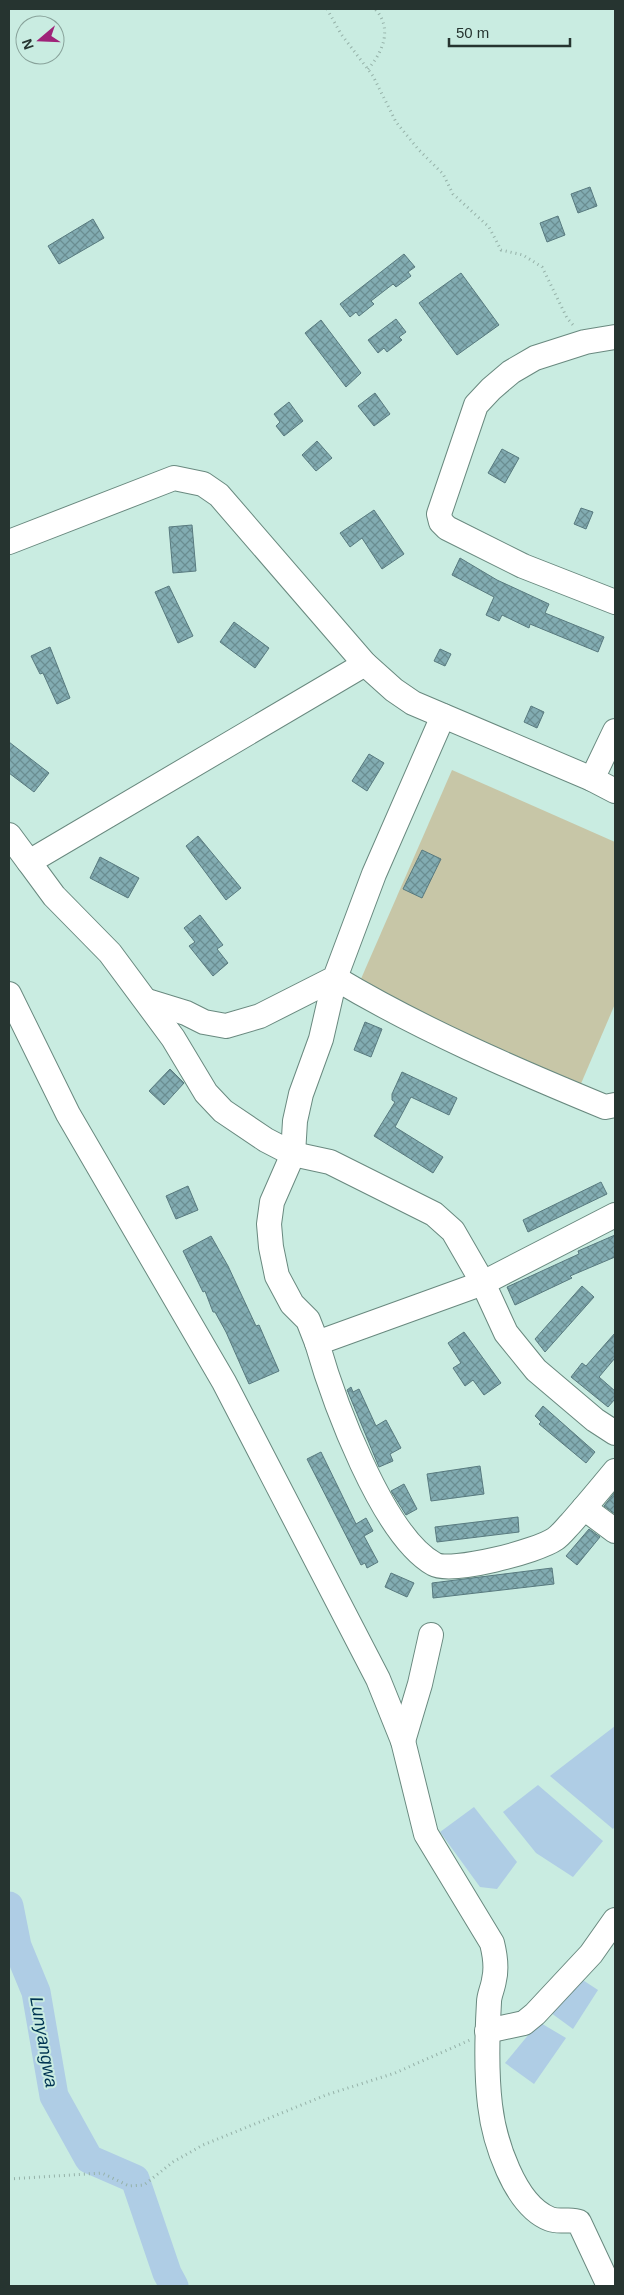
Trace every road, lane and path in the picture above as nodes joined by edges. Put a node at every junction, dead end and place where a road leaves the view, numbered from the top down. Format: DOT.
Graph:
graph roads {
  1 [pos="327,9"];
  2 [pos="375,9"];
  3 [pos="368,69"];
  4 [pos="615,337"];
  5 [pos="585,342"];
  6 [pos="9,542"];
  7 [pos="615,602"];
  8 [pos="365,664"];
  9 [pos="443,716"];
  10 [pos="615,730"];
  11 [pos="592,779"];
  12 [pos="615,791"];
  13 [pos="9,835"];
  14 [pos="29,862"];
  15 [pos="335,978"];
  16 [pos="9,994"];
  17 [pos="146,1001"];
  18 [pos="615,1105"];
  19 [pos="293,1154"];
  20 [pos="615,1215"];
  21 [pos="483,1283"];
  22 [pos="317,1343"];
  23 [pos="615,1433"];
  24 [pos="615,1471"];
  25 [pos="584,1508"];
  26 [pos="615,1531"];
  27 [pos="431,1635"];
  28 [pos="403,1741"];
  29 [pos="615,1920"];
  30 [pos="487,2031"];
  31 [pos="9,2179"];
  32 [pos="609,2286"];
  1 -- 3 [label="path"];
  2 -- 3 [label="path"];
  3 -- 5 [label="path"];
  4 -- 5 [label="street"];
  5 -- 7 [label="street"];
  6 -- 8 [label="street"];
  8 -- 9 [label="street"];
  8 -- 14 [label="street"];
  9 -- 11 [label="street"];
  9 -- 15 [label="street"];
  10 -- 11 [label="street"];
  11 -- 12 [label="street"];
  13 -- 14 [label="street"];
  14 -- 17 [label="street"];
  15 -- 17 [label="street"];
  15 -- 18 [label="street"];
  15 -- 19 [label="street"];
  16 -- 28 [label="street"];
  17 -- 19 [label="street"];
  19 -- 21 [label="street"];
  19 -- 22 [label="street"];
  20 -- 21 [label="street"];
  21 -- 22 [label="street"];
  21 -- 23 [label="street"];
  22 -- 25 [label="street"];
  24 -- 25 [label="street"];
  25 -- 26 [label="street"];
  27 -- 28 [label="street"];
  28 -- 30 [label="street"];
  29 -- 30 [label="street"];
  30 -- 31 [label="path"];
  30 -- 32 [label="street"];
}
